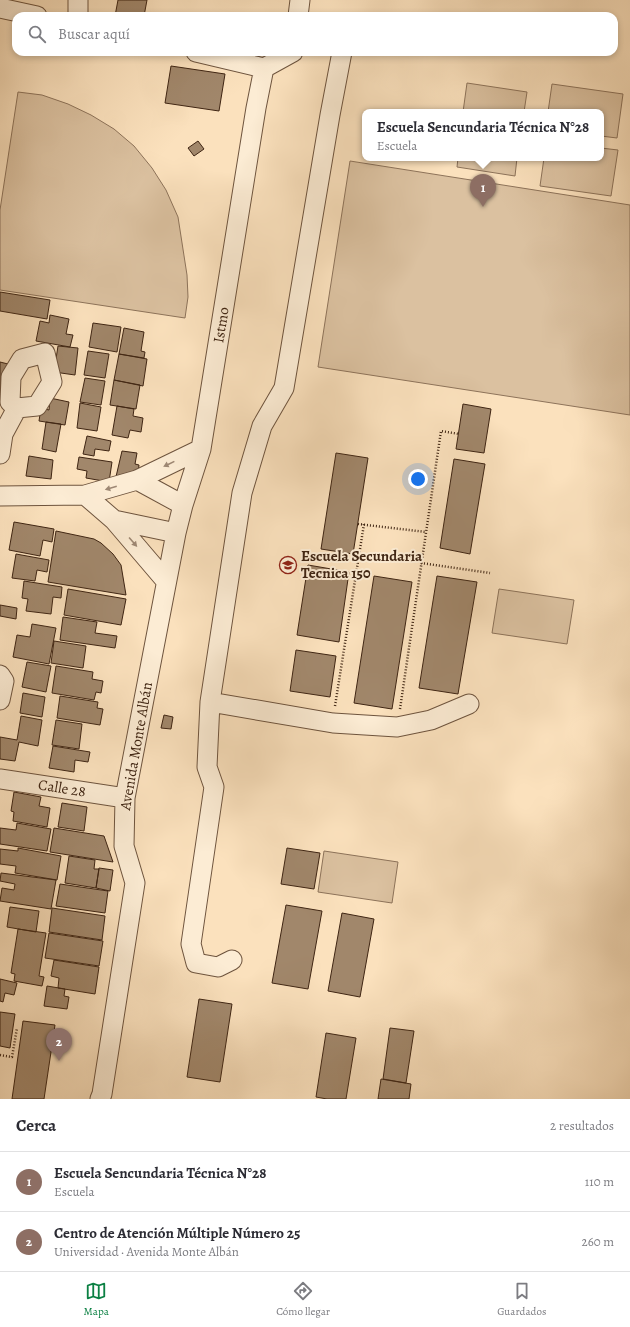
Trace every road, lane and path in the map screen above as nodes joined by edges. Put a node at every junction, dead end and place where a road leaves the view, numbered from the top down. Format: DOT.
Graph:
graph roads {
  1 [pos="78,0"];
  2 [pos="300,0"];
  3 [pos="0,8"];
  4 [pos="18,12"];
  5 [pos="78,12"];
  6 [pos="298,12"];
  7 [pos="213,56"];
  8 [pos="286,56"];
  9 [pos="341,56"];
  10 [pos="264,68"];
  11 [pos="17,408"];
  12 [pos="459,434"];
  13 [pos="201,449"];
  14 [pos="0,454"];
  15 [pos="137,480"];
  16 [pos="85,495"];
  17 [pos="0,496"];
  18 [pos="184,505"];
  19 [pos="114,520"];
  20 [pos="358,524"];
  21 [pos="364,524"];
  22 [pos="426,532"];
  23 [pos="176,533"];
  24 [pos="421,563"];
  25 [pos="490,573"];
  26 [pos="166,581"];
  27 [pos="0,675"];
  28 [pos="0,700"];
  29 [pos="210,702"];
  30 [pos="469,704"];
  31 [pos="333,723"];
  32 [pos="397,727"];
  33 [pos="0,779"];
  34 [pos="125,798"];
  35 [pos="232,960"];
  36 [pos="17,1028"];
  37 [pos="0,1055"];
  38 [pos="100,1099"];
  1 -- 5 [label="street"];
  2 -- 6 [label="street"];
  3 -- 4 [label="street"];
  7 -- 10 [label="street"];
  8 -- 10 [label="street"];
  9 -- 29 [label="street"];
  10 -- 13 [label="street, Istmo"];
  11 -- 14 [label="street"];
  12 -- 22 [label="path"];
  13 -- 15 [label="street, one-way"];
  13 -- 18 [label="street, Istmo"];
  15 -- 16 [label="street, one-way"];
  15 -- 18 [label="street"];
  16 -- 17 [label="street"];
  16 -- 19 [label="street"];
  18 -- 23 [label="street, Istmo"];
  19 -- 23 [label="street"];
  19 -- 26 [label="street, one-way"];
  20 -- 21 [label="path"];
  21 -- 22 [label="path"];
  21 -- 31 [label="path"];
  22 -- 24 [label="path"];
  23 -- 26 [label="street, Istmo"];
  24 -- 25 [label="path"];
  24 -- 32 [label="path"];
  26 -- 34 [label="street, Avenida Monte Albán"];
  27 -- 28 [label="street"];
  29 -- 31 [label="street"];
  29 -- 35 [label="street"];
  30 -- 32 [label="street"];
  31 -- 32 [label="street"];
  33 -- 34 [label="street, Calle 28"];
  34 -- 38 [label="street, Avenida Monte Albán"];
  36 -- 37 [label="path"];
}
